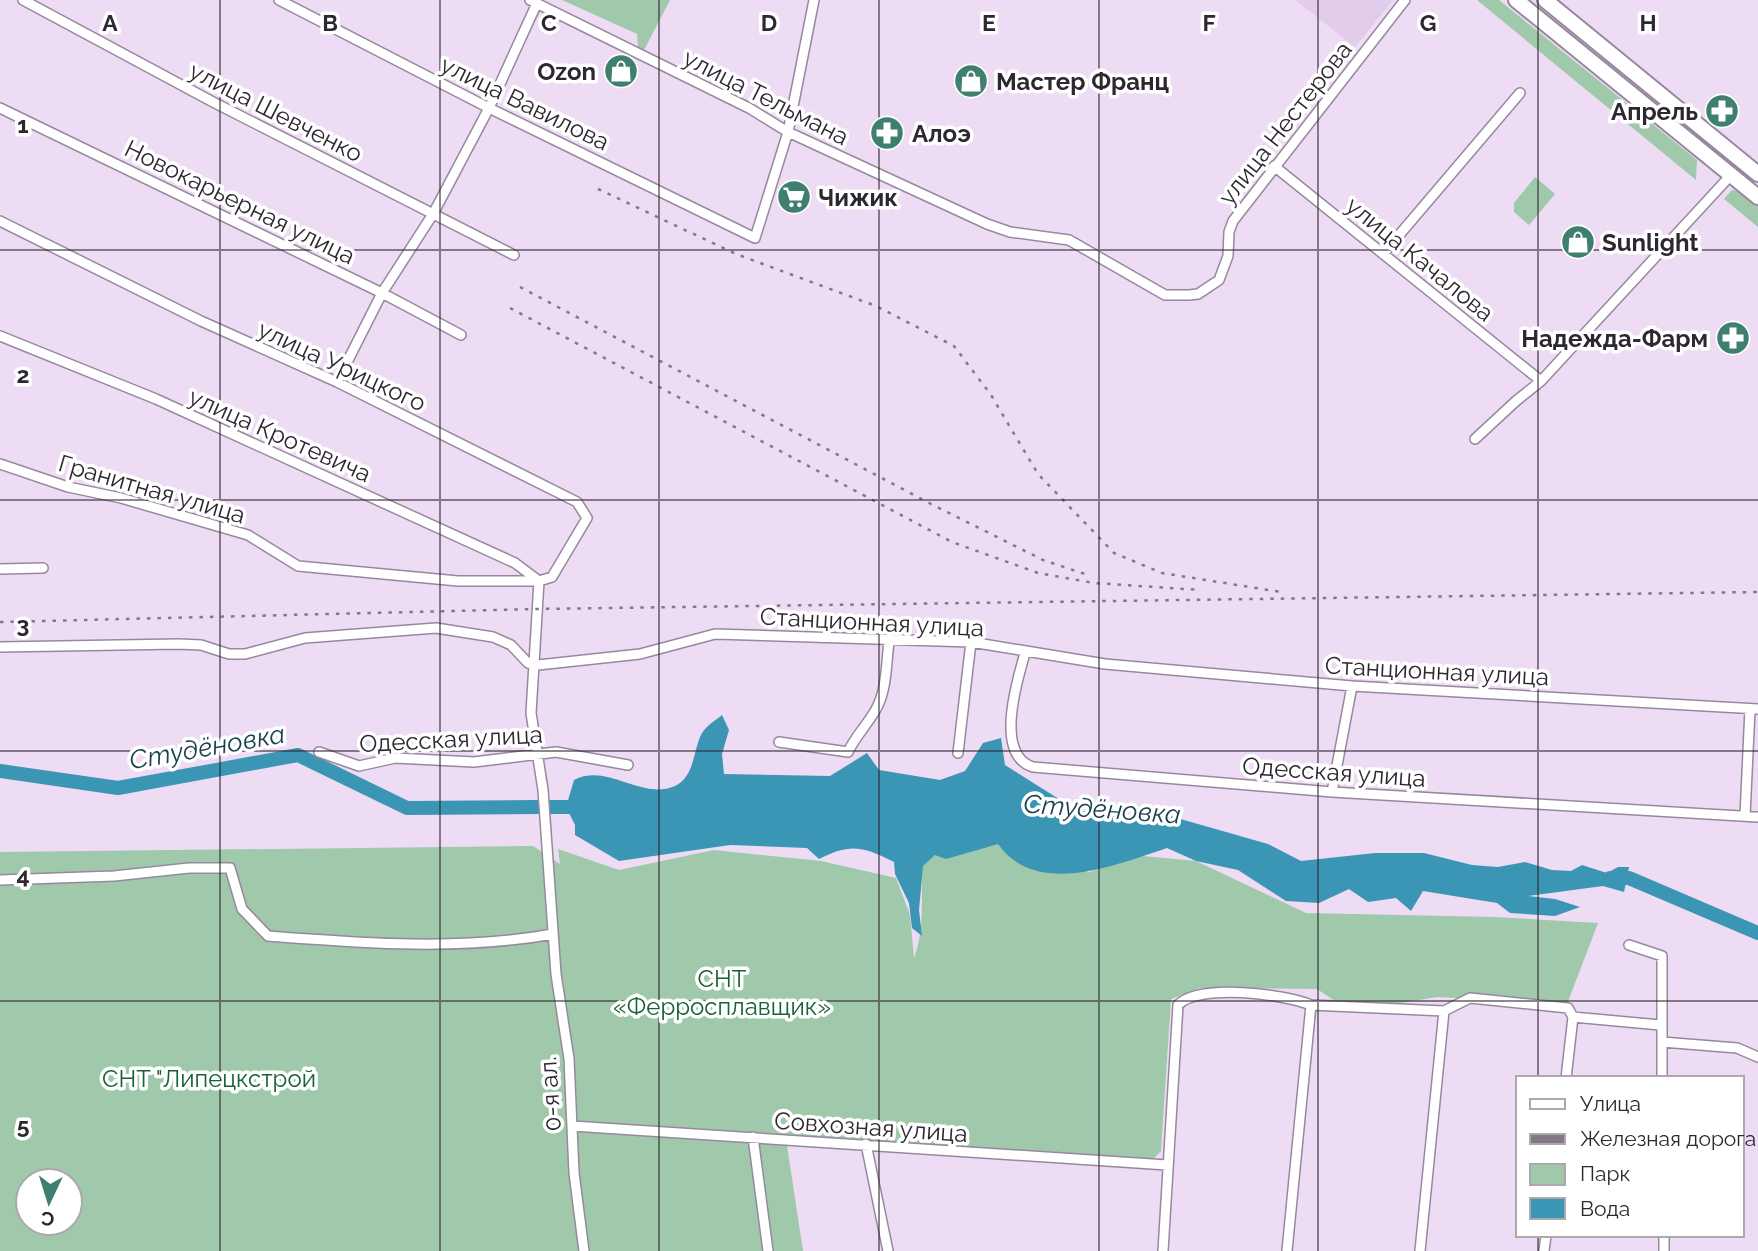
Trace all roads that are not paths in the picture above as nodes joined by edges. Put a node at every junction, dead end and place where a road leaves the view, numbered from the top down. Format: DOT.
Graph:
graph roads {
  1 [pos="23,0"];
  2 [pos="279,0"];
  3 [pos="814,0"];
  4 [pos="1405,0"];
  5 [pos="1517,0"];
  6 [pos="1545,0"];
  7 [pos="533,2"];
  8 [pos="1520,93"];
  9 [pos="0,108"];
  10 [pos="489,108"];
  11 [pos="788,132"];
  12 [pos="1274,166"];
  13 [pos="1758,174"];
  14 [pos="1731,176"];
  15 [pos="1758,197"];
  16 [pos="433,214"];
  17 [pos="0,221"];
  18 [pos="1383,254"];
  19 [pos="514,255"];
  20 [pos="1219,280"];
  21 [pos="382,293"];
  22 [pos="461,335"];
  23 [pos="0,336"];
  24 [pos="1541,381"];
  25 [pos="337,382"];
  26 [pos="1475,439"];
  27 [pos="0,464"];
  28 [pos="43,568"];
  29 [pos="0,569"];
  30 [pos="539,581"];
  31 [pos="889,642"];
  32 [pos="971,642"];
  33 [pos="0,647"];
  34 [pos="1025,653"];
  35 [pos="533,665"];
  36 [pos="1352,686"];
  37 [pos="1754,709"];
  38 [pos="779,742"];
  39 [pos="319,752"];
  40 [pos="958,753"];
  41 [pos="538,757"];
  42 [pos="628,765"];
  43 [pos="1332,792"];
  44 [pos="1745,816"];
  45 [pos="1758,817"];
  46 [pos="0,880"];
  47 [pos="553,934"];
  48 [pos="1629,944"];
  49 [pos="1311,1005"];
  50 [pos="1444,1011"];
  51 [pos="1573,1017"];
  52 [pos="1660,1025"];
  53 [pos="1662,1042"];
  54 [pos="1758,1056"];
  55 [pos="1566,1076"];
  56 [pos="1662,1076"];
  57 [pos="572,1126"];
  58 [pos="753,1137"];
  59 [pos="866,1144"];
  60 [pos="1167,1165"];
  61 [pos="584,1251"];
  62 [pos="768,1251"];
  63 [pos="888,1251"];
  64 [pos="1163,1251"];
  65 [pos="1287,1251"];
  66 [pos="1420,1251"];
  1 -- 16 [label="street, улица Шевченко"];
  2 -- 10 [label="street, улица Вавилова"];
  3 -- 11 [label="street"];
  4 -- 12 [label="street, улица Нестерова"];
  5 -- 14 [label="main road"];
  6 -- 13 [label="main road"];
  7 -- 10 [label="street"];
  7 -- 11 [label="street, улица Тельмана"];
  8 -- 18 [label="street"];
  9 -- 21 [label="street, Новокарьерная улица"];
  10 -- 11 [label="street, улица Вавилова"];
  10 -- 16 [label="street"];
  11 -- 20 [label="street, улица Тельмана"];
  12 -- 18 [label="street, улица Качалова"];
  12 -- 20 [label="street, улица Нестерова"];
  14 -- 15 [label="main road"];
  14 -- 24 [label="street"];
  16 -- 19 [label="street, улица Шевченко"];
  16 -- 21 [label="street"];
  17 -- 25 [label="street, улица Урицкого"];
  18 -- 24 [label="street, улица Качалова"];
  21 -- 22 [label="street, Новокарьерная улица"];
  21 -- 25 [label="street"];
  23 -- 30 [label="street, улица Кротевича"];
  24 -- 26 [label="street"];
  25 -- 30 [label="street, улица Урицкого"];
  27 -- 30 [label="street, Гранитная улица"];
  28 -- 29 [label="street"];
  30 -- 35 [label="street, 0-я ал."];
  31 -- 32 [label="street, Станционная улица"];
  31 -- 35 [label="street, Станционная улица"];
  31 -- 38 [label="street"];
  32 -- 34 [label="street, Станционная улица"];
  32 -- 40 [label="street"];
  33 -- 35 [label="street"];
  34 -- 36 [label="street, Станционная улица"];
  34 -- 43 [label="street, Одесская улица"];
  35 -- 41 [label="street, 0-я ал."];
  36 -- 37 [label="street, Станционная улица"];
  36 -- 43 [label="street"];
  37 -- 44 [label="street"];
  39 -- 41 [label="street, Одесская улица"];
  41 -- 42 [label="street, Одесская улица"];
  41 -- 47 [label="street, 0-я ал."];
  43 -- 44 [label="street, Одесская улица"];
  44 -- 45 [label="street, Одесская улица"];
  46 -- 47 [label="street"];
  47 -- 57 [label="street, 0-я ал."];
  48 -- 52 [label="street"];
  49 -- 50 [label="street"];
  49 -- 60 [label="street"];
  49 -- 65 [label="street"];
  50 -- 51 [label="street"];
  50 -- 66 [label="street"];
  51 -- 52 [label="street"];
  51 -- 55 [label="street"];
  52 -- 53 [label="street"];
  53 -- 54 [label="street"];
  53 -- 56 [label="street"];
  57 -- 58 [label="street, Совхозная улица"];
  57 -- 61 [label="street, 0-я ал."];
  58 -- 59 [label="street, Совхозная улица"];
  58 -- 62 [label="street"];
  59 -- 60 [label="street, Совхозная улица"];
  59 -- 63 [label="street"];
  60 -- 64 [label="street"];
}
